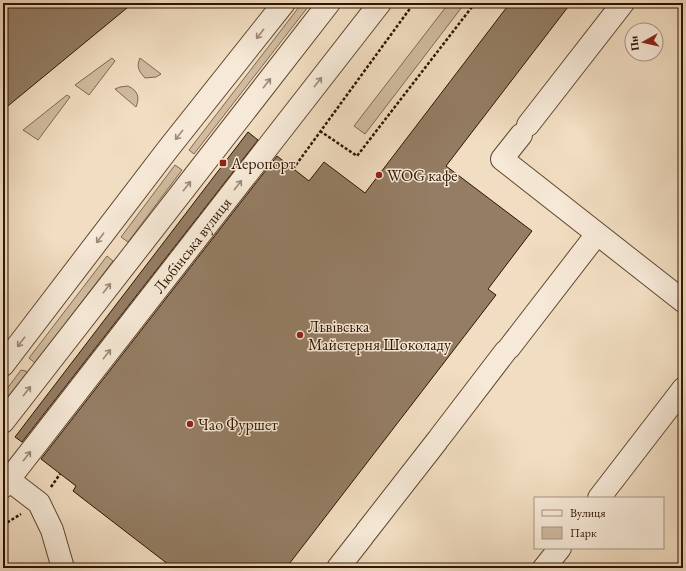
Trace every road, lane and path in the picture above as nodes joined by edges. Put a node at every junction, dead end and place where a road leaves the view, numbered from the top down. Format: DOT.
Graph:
graph roads {
  1 [pos="284,3"];
  2 [pos="330,3"];
  3 [pos="380,3"];
  4 [pos="414,3"];
  5 [pos="474,3"];
  6 [pos="623,3"];
  7 [pos="320,131"];
  8 [pos="293,169"];
  9 [pos="597,234"];
  10 [pos="683,301"];
  11 [pos="3,365"];
  12 [pos="683,389"];
  13 [pos="3,422"];
  14 [pos="6,484"];
  15 [pos="600,497"];
  16 [pos="559,549"];
  17 [pos="63,568"];
  18 [pos="338,568"];
  19 [pos="544,568"];
  1 -- 11 [label="street, one-way"];
  13 -- 2 [label="street, one-way"];
  14 -- 3 [label="street, Любінська вулиця, one-way"];
  4 -- 7 [label="path"];
  5 -- 7 [label="path"];
  6 -- 9 [label="street"];
  7 -- 8 [label="path"];
  9 -- 10 [label="street"];
  9 -- 18 [label="street"];
  12 -- 15 [label="street"];
  14 -- 17 [label="street"];
  16 -- 19 [label="street"];
}
